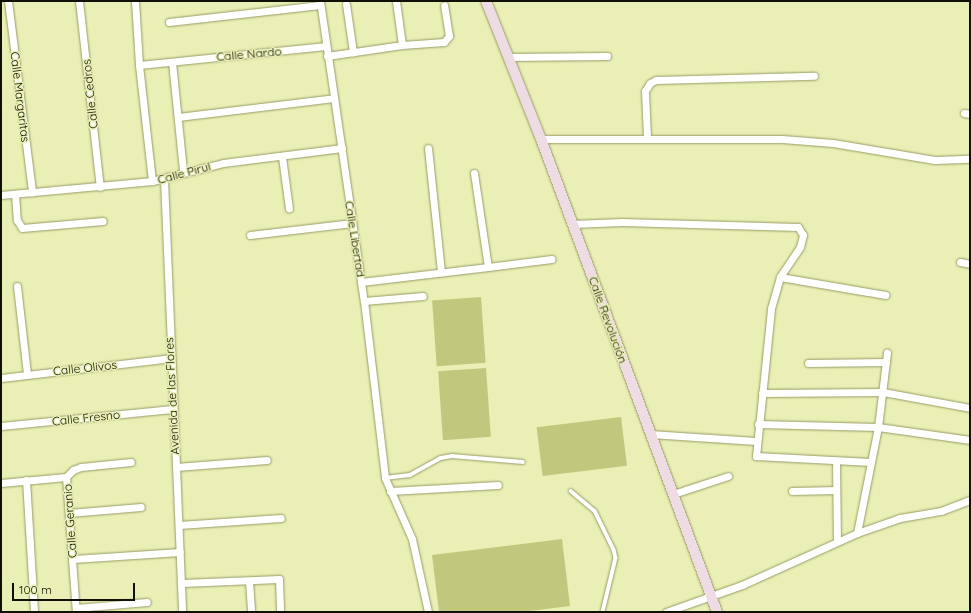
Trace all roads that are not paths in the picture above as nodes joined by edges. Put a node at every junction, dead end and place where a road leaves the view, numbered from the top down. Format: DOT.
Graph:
graph roads {
  1 [pos="8,1"];
  2 [pos="79,1"];
  3 [pos="135,1"];
  4 [pos="396,1"];
  5 [pos="486,1"];
  6 [pos="320,3"];
  7 [pos="346,4"];
  8 [pos="444,4"];
  9 [pos="169,22"];
  10 [pos="402,45"];
  11 [pos="326,46"];
  12 [pos="353,52"];
  13 [pos="327,56"];
  14 [pos="607,56"];
  15 [pos="509,58"];
  16 [pos="172,62"];
  17 [pos="139,65"];
  18 [pos="814,76"];
  19 [pos="334,98"];
  20 [pos="178,117"];
  21 [pos="647,137"];
  22 [pos="541,139"];
  23 [pos="342,148"];
  24 [pos="428,148"];
  25 [pos="282,156"];
  26 [pos="970,159"];
  27 [pos="183,171"];
  28 [pos="474,173"];
  29 [pos="164,179"];
  30 [pos="152,181"];
  31 [pos="100,188"];
  32 [pos="32,192"];
  33 [pos="15,194"];
  34 [pos="1,195"];
  35 [pos="288,209"];
  36 [pos="103,221"];
  37 [pos="352,222"];
  38 [pos="572,224"];
  39 [pos="250,235"];
  40 [pos="552,259"];
  41 [pos="960,262"];
  42 [pos="970,264"];
  43 [pos="488,267"];
  44 [pos="441,272"];
  45 [pos="780,277"];
  46 [pos="361,282"];
  47 [pos="17,286"];
  48 [pos="885,295"];
  49 [pos="423,296"];
  50 [pos="364,301"];
  51 [pos="887,353"];
  52 [pos="170,358"];
  53 [pos="886,362"];
  54 [pos="808,363"];
  55 [pos="27,374"];
  56 [pos="1,378"];
  57 [pos="883,392"];
  58 [pos="762,393"];
  59 [pos="970,408"];
  60 [pos="172,409"];
  61 [pos="758,424"];
  62 [pos="1,426"];
  63 [pos="878,427"];
  64 [pos="650,434"];
  65 [pos="970,440"];
  66 [pos="756,441"];
  67 [pos="267,460"];
  68 [pos="836,461"];
  69 [pos="131,462"];
  70 [pos="523,462"];
  71 [pos="871,462"];
  72 [pos="176,468"];
  73 [pos="728,476"];
  74 [pos="66,477"];
  75 [pos="385,478"];
  76 [pos="26,480"];
  77 [pos="1,484"];
  78 [pos="498,485"];
  79 [pos="836,490"];
  80 [pos="390,491"];
  81 [pos="571,491"];
  82 [pos="792,491"];
  83 [pos="673,494"];
  84 [pos="970,500"];
  85 [pos="141,506"];
  86 [pos="69,513"];
  87 [pos="281,518"];
  88 [pos="179,525"];
  89 [pos="857,533"];
  90 [pos="837,541"];
  91 [pos="180,552"];
  92 [pos="73,559"];
  93 [pos="249,581"];
  94 [pos="182,583"];
  95 [pos="710,595"];
  96 [pos="147,602"];
  97 [pos="76,610"];
  98 [pos="34,612"];
  99 [pos="182,612"];
  100 [pos="251,612"];
  101 [pos="280,612"];
  102 [pos="428,612"];
  103 [pos="603,612"];
  104 [pos="666,612"];
  105 [pos="717,612"];
  1 -- 32 [label="street, Calle Margaritas"];
  2 -- 31 [label="street, Calle Cedros"];
  3 -- 17 [label="street"];
  4 -- 10 [label="street"];
  5 -- 15 [label="street, Calle Revolución"];
  6 -- 9 [label="street"];
  6 -- 11 [label="street, Calle Libertad"];
  7 -- 12 [label="street"];
  8 -- 10 [label="street"];
  10 -- 12 [label="street"];
  11 -- 13 [label="street, Calle Libertad"];
  11 -- 16 [label="street, Calle Nardo"];
  12 -- 13 [label="street"];
  13 -- 19 [label="street, Calle Libertad"];
  14 -- 15 [label="street"];
  15 -- 22 [label="street, Calle Revolución"];
  16 -- 17 [label="street, Calle Nardo"];
  16 -- 20 [label="street"];
  17 -- 30 [label="street"];
  18 -- 21 [label="street"];
  19 -- 20 [label="street"];
  19 -- 23 [label="street, Calle Libertad"];
  20 -- 27 [label="street"];
  21 -- 22 [label="street"];
  21 -- 26 [label="street"];
  22 -- 38 [label="street, Calle Revolución"];
  23 -- 25 [label="street, Calle Pirul"];
  23 -- 37 [label="street, Calle Libertad"];
  24 -- 44 [label="street"];
  25 -- 27 [label="street, Calle Pirul"];
  25 -- 35 [label="street"];
  27 -- 29 [label="street, Calle Pirul"];
  28 -- 43 [label="street"];
  29 -- 30 [label="street, Calle Pirul"];
  29 -- 52 [label="street, Avenida de las Flores"];
  30 -- 31 [label="street, Calle Pirul"];
  31 -- 32 [label="street, Calle Pirul"];
  32 -- 33 [label="street, Calle Pirul"];
  33 -- 34 [label="street, Calle Pirul"];
  33 -- 36 [label="street"];
  37 -- 39 [label="street"];
  37 -- 46 [label="street, Calle Libertad"];
  38 -- 45 [label="street"];
  38 -- 64 [label="street, Calle Revolución"];
  40 -- 43 [label="street"];
  41 -- 42 [label="street"];
  43 -- 44 [label="street"];
  44 -- 46 [label="street"];
  45 -- 48 [label="street"];
  45 -- 58 [label="street"];
  46 -- 50 [label="street, Calle Libertad"];
  47 -- 55 [label="street"];
  49 -- 50 [label="street"];
  50 -- 75 [label="street, Calle Libertad"];
  51 -- 53 [label="street"];
  52 -- 55 [label="street, Calle Olivos"];
  52 -- 60 [label="street, Avenida de las Flores"];
  53 -- 54 [label="street"];
  53 -- 57 [label="street"];
  55 -- 56 [label="street, Calle Olivos"];
  57 -- 58 [label="street"];
  57 -- 59 [label="street"];
  57 -- 63 [label="street"];
  58 -- 61 [label="street"];
  60 -- 62 [label="street, Calle Fresno"];
  60 -- 72 [label="street, Avenida de las Flores"];
  61 -- 63 [label="street"];
  61 -- 66 [label="street"];
  63 -- 65 [label="street"];
  63 -- 71 [label="street"];
  64 -- 66 [label="street"];
  64 -- 83 [label="street, Calle Revolución"];
  66 -- 68 [label="street"];
  67 -- 72 [label="street"];
  68 -- 71 [label="street"];
  68 -- 79 [label="street"];
  69 -- 74 [label="street"];
  70 -- 75 [label="lane"];
  71 -- 89 [label="street"];
  72 -- 88 [label="street, Avenida de las Flores"];
  73 -- 83 [label="street"];
  74 -- 76 [label="street"];
  74 -- 86 [label="street, Calle Geranio"];
  75 -- 80 [label="street"];
  76 -- 77 [label="street"];
  76 -- 98 [label="street"];
  78 -- 80 [label="street"];
  79 -- 82 [label="street"];
  79 -- 90 [label="street"];
  80 -- 102 [label="street"];
  81 -- 103 [label="lane"];
  83 -- 95 [label="street, Calle Revolución"];
  84 -- 89 [label="street"];
  85 -- 86 [label="street"];
  86 -- 92 [label="street, Calle Geranio"];
  87 -- 88 [label="street"];
  88 -- 91 [label="street, Avenida de las Flores"];
  89 -- 90 [label="street"];
  90 -- 95 [label="street"];
  91 -- 92 [label="street"];
  91 -- 94 [label="street, Avenida de las Flores"];
  92 -- 97 [label="street, Calle Geranio"];
  93 -- 94 [label="street"];
  93 -- 100 [label="street"];
  93 -- 101 [label="street"];
  94 -- 99 [label="street, Avenida de las Flores"];
  95 -- 104 [label="street"];
  95 -- 105 [label="street, Calle Revolución"];
  96 -- 97 [label="street"];
}
